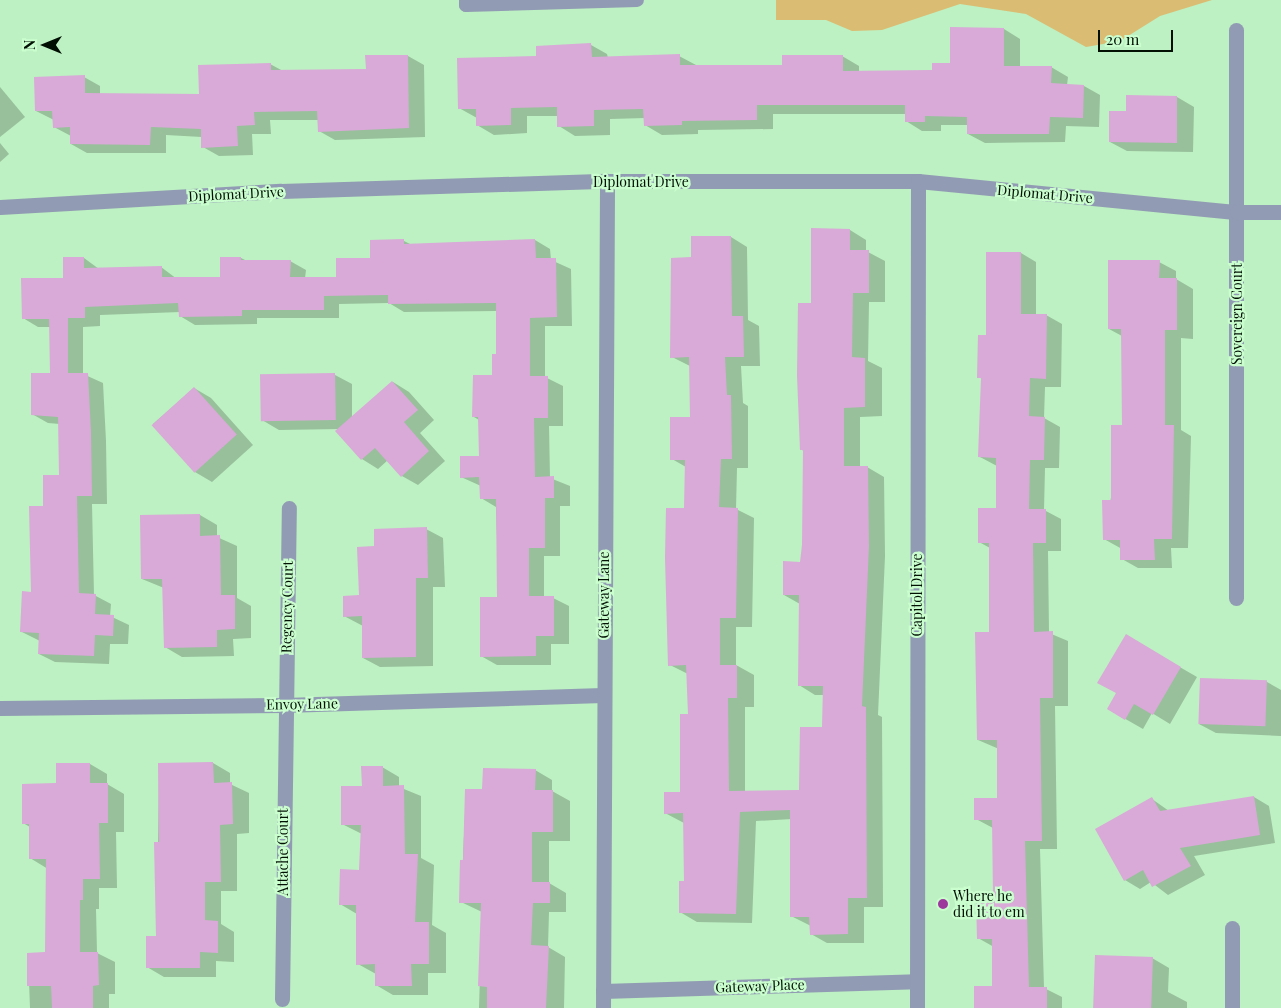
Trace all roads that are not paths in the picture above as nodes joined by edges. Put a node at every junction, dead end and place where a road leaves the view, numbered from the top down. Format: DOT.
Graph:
graph roads {
  1 [pos="637,0"];
  2 [pos="466,2"];
  3 [pos="1236,30"];
  4 [pos="607,182"];
  5 [pos="918,182"];
  6 [pos="0,207"];
  7 [pos="1237,212"];
  8 [pos="1281,212"];
  9 [pos="289,508"];
  10 [pos="1236,598"];
  11 [pos="603,696"];
  12 [pos="284,705"];
  13 [pos="0,708"];
  14 [pos="1232,928"];
  15 [pos="916,981"];
  16 [pos="603,991"];
  17 [pos="282,999"];
  18 [pos="603,1008"];
  19 [pos="917,1008"];
  20 [pos="1232,1008"];
  1 -- 2 [label="lane"];
  3 -- 7 [label="street, Sovereign Court"];
  4 -- 5 [label="street, Diplomat Drive"];
  4 -- 6 [label="street, Diplomat Drive"];
  4 -- 11 [label="street, Gateway Lane"];
  5 -- 7 [label="street, Diplomat Drive"];
  5 -- 15 [label="street, Capitol Drive"];
  7 -- 8 [label="street, Diplomat Drive"];
  7 -- 10 [label="street, Sovereign Court"];
  9 -- 12 [label="street, Regency Court"];
  11 -- 12 [label="street, Envoy Lane"];
  11 -- 16 [label="street, Gateway Lane"];
  12 -- 13 [label="street, Envoy Lane"];
  12 -- 17 [label="street, Attache Court"];
  14 -- 20 [label="street"];
  15 -- 16 [label="street, Gateway Place"];
  15 -- 19 [label="street, Capitol Drive"];
  16 -- 18 [label="street, Gateway Lane"];
}
